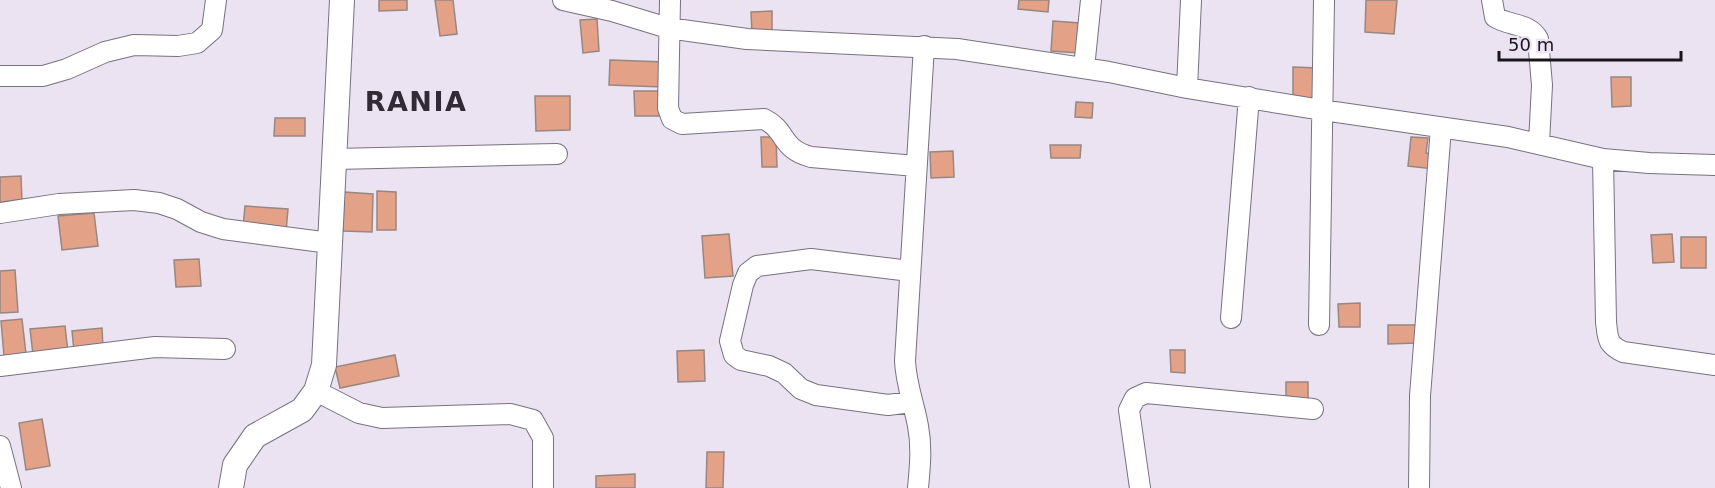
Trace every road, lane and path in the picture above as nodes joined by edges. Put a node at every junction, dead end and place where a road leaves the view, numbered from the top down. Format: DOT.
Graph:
graph roads {
  1 [pos="216,0"];
  2 [pos="342,0"];
  3 [pos="563,0"];
  4 [pos="670,0"];
  5 [pos="1091,0"];
  6 [pos="1191,0"];
  7 [pos="1324,0"];
  8 [pos="1492,0"];
  9 [pos="668,28"];
  10 [pos="924,46"];
  11 [pos="1084,68"];
  12 [pos="0,76"];
  13 [pos="1187,88"];
  14 [pos="1249,97"];
  15 [pos="1322,110"];
  16 [pos="1441,128"];
  17 [pos="1539,142"];
  18 [pos="557,154"];
  19 [pos="335,159"];
  20 [pos="1603,159"];
  21 [pos="1715,165"];
  22 [pos="916,166"];
  23 [pos="0,213"];
  24 [pos="330,243"];
  25 [pos="910,271"];
  26 [pos="1231,318"];
  27 [pos="1319,325"];
  28 [pos="225,349"];
  29 [pos="1715,365"];
  30 [pos="0,366"];
  31 [pos="316,392"];
  32 [pos="911,402"];
  33 [pos="1313,409"];
  34 [pos="0,446"];
  35 [pos="11,488"];
  36 [pos="231,488"];
  37 [pos="543,488"];
  38 [pos="918,488"];
  39 [pos="1140,488"];
  40 [pos="1419,488"];
  1 -- 12 [label="street"];
  2 -- 19 [label="street"];
  3 -- 9 [label="street"];
  4 -- 9 [label="street"];
  5 -- 11 [label="street"];
  6 -- 13 [label="street"];
  7 -- 15 [label="street"];
  8 -- 17 [label="street"];
  9 -- 10 [label="street"];
  9 -- 22 [label="street"];
  10 -- 11 [label="street"];
  10 -- 22 [label="street"];
  11 -- 13 [label="street"];
  13 -- 14 [label="street"];
  14 -- 15 [label="street"];
  14 -- 26 [label="street"];
  15 -- 16 [label="street"];
  15 -- 27 [label="street"];
  16 -- 17 [label="street"];
  16 -- 40 [label="street"];
  17 -- 20 [label="street"];
  18 -- 19 [label="street"];
  19 -- 24 [label="street"];
  20 -- 21 [label="street"];
  20 -- 29 [label="street"];
  22 -- 25 [label="street"];
  23 -- 24 [label="street"];
  24 -- 31 [label="street"];
  25 -- 32 [label="street"];
  25 -- 32 [label="street"];
  28 -- 30 [label="street"];
  31 -- 36 [label="street"];
  31 -- 37 [label="street"];
  32 -- 38 [label="street"];
  33 -- 39 [label="street"];
  34 -- 35 [label="street"];
}
